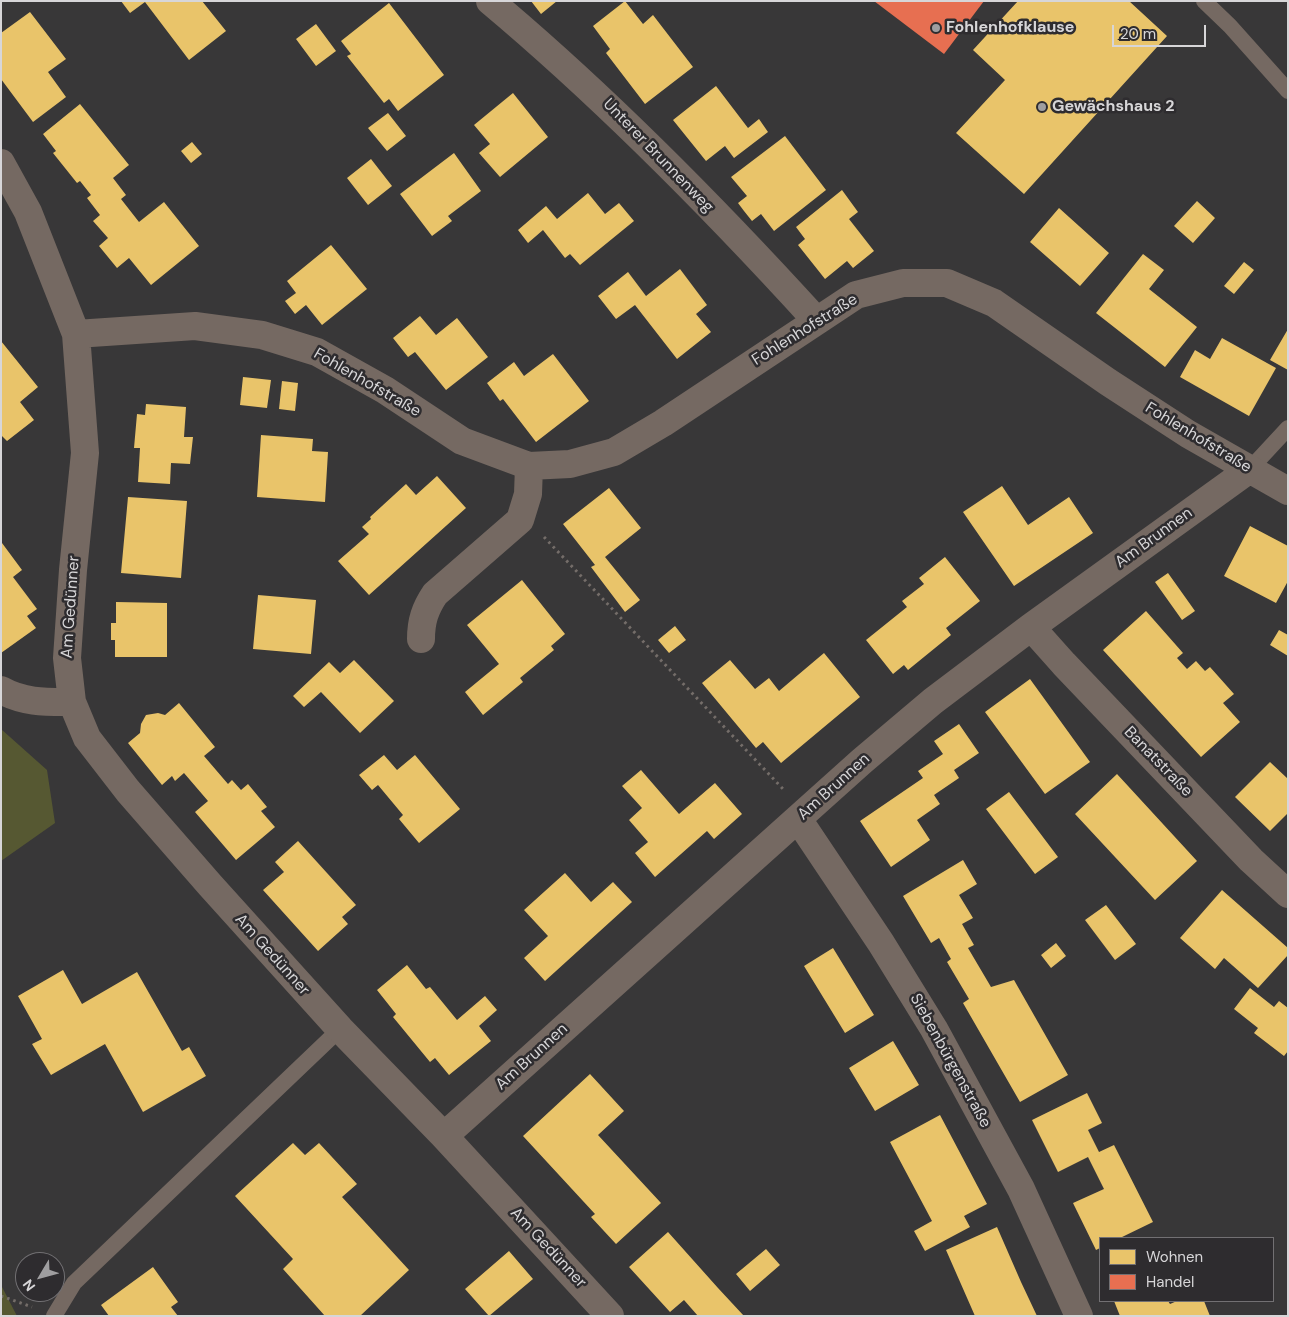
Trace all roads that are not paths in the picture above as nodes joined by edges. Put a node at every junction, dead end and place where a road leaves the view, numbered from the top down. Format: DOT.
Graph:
graph roads {
  1 [pos="490,1"];
  2 [pos="1204,1"];
  3 [pos="1288,91"];
  4 [pos="1,163"];
  5 [pos="816,320"];
  6 [pos="76,334"];
  7 [pos="1288,428"];
  8 [pos="529,466"];
  9 [pos="1250,469"];
  10 [pos="1288,491"];
  11 [pos="1031,627"];
  12 [pos="421,639"];
  13 [pos="1,690"];
  14 [pos="72,702"];
  15 [pos="802,816"];
  16 [pos="1288,894"];
  17 [pos="340,1029"];
  18 [pos="444,1136"];
  19 [pos="54,1315"];
  20 [pos="610,1316"];
  21 [pos="1079,1316"];
  1 -- 5 [label="street, Unterer Brunnenweg"];
  2 -- 3 [label="lane"];
  4 -- 6 [label="street, Am Gedünner"];
  5 -- 8 [label="street, Fohlenhofstraße"];
  5 -- 9 [label="street, Fohlenhofstraße"];
  6 -- 8 [label="street, Fohlenhofstraße"];
  6 -- 14 [label="street, Am Gedünner"];
  7 -- 9 [label="lane"];
  8 -- 12 [label="street"];
  9 -- 10 [label="street, Fohlenhofstraße"];
  9 -- 11 [label="street, Am Brunnen"];
  11 -- 15 [label="street, Am Brunnen"];
  11 -- 16 [label="street, Banatstraße"];
  13 -- 14 [label="street"];
  14 -- 17 [label="street, Am Gedünner"];
  15 -- 18 [label="street, Am Brunnen"];
  15 -- 21 [label="street, Siebenbürgenstraße"];
  17 -- 18 [label="street, Am Gedünner"];
  17 -- 19 [label="lane"];
  18 -- 20 [label="street, Am Gedünner"];
}
